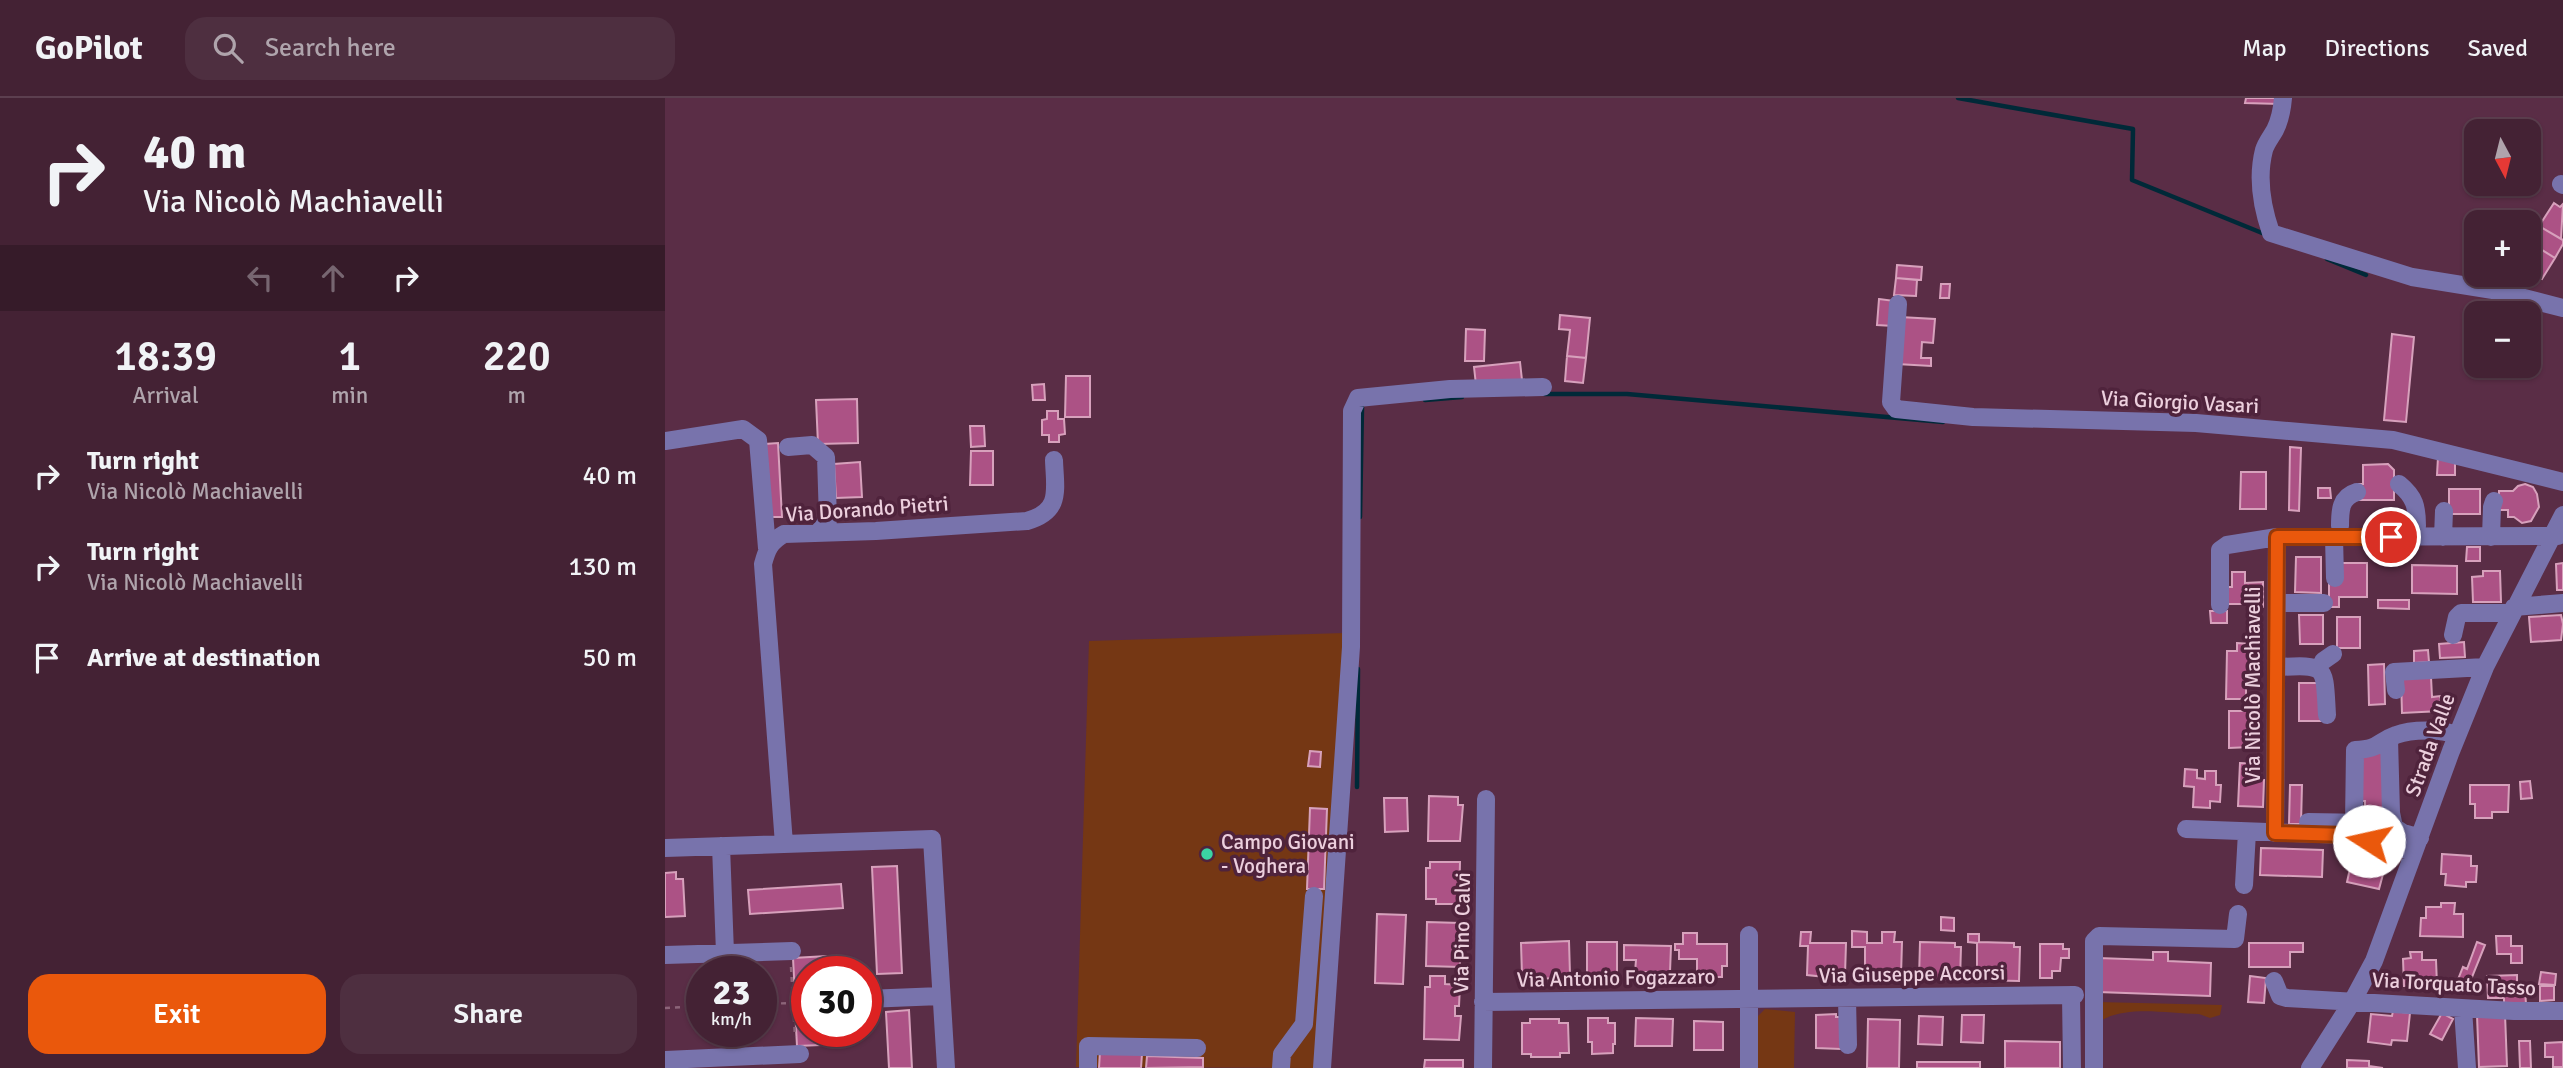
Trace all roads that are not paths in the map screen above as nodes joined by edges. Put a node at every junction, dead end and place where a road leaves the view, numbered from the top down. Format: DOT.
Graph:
graph roads {
  1 [pos="2283,98"];
  2 [pos="1898,304"];
  3 [pos="2563,308"];
  4 [pos="1543,387"];
  5 [pos="665,441"];
  6 [pos="788,447"];
  7 [pos="1054,460"];
  8 [pos="2563,482"];
  9 [pos="2399,484"];
  10 [pos="2357,492"];
  11 [pos="2494,501"];
  12 [pos="2444,511"];
  13 [pos="2563,515"];
  14 [pos="2340,528"];
  15 [pos="2417,531"];
  16 [pos="818,533"];
  17 [pos="2557,536"];
  18 [pos="2277,537"];
  19 [pos="2443,537"];
  20 [pos="2491,537"];
  21 [pos="767,548"];
  22 [pos="2335,578"];
  23 [pos="2277,603"];
  24 [pos="2324,603"];
  25 [pos="2563,603"];
  26 [pos="2220,605"];
  27 [pos="2513,610"];
  28 [pos="2453,635"];
  29 [pos="2276,667"];
  30 [pos="2485,667"];
  31 [pos="2396,690"];
  32 [pos="2327,715"];
  33 [pos="2457,735"];
  34 [pos="2389,739"];
  35 [pos="1486,799"];
  36 [pos="2308,822"];
  37 [pos="2354,823"];
  38 [pos="2394,827"];
  39 [pos="2186,829"];
  40 [pos="2247,832"];
  41 [pos="2275,833"];
  42 [pos="784,844"];
  43 [pos="2417,845"];
  44 [pos="721,846"];
  45 [pos="665,848"];
  46 [pos="2244,884"];
  47 [pos="1314,896"];
  48 [pos="2238,914"];
  49 [pos="1749,936"];
  50 [pos="791,951"];
  51 [pos="725,953"];
  52 [pos="665,955"];
  53 [pos="2274,981"];
  54 [pos="941,996"];
  55 [pos="882,998"];
  56 [pos="1847,998"];
  57 [pos="1750,999"];
  58 [pos="1483,1002"];
  59 [pos="2352,1002"];
  60 [pos="2463,1009"];
  61 [pos="2559,1011"];
  62 [pos="1848,1045"];
  63 [pos="1197,1048"];
  64 [pos="798,1054"];
  65 [pos="730,1058"];
  66 [pos="665,1060"];
  67 [pos="946,1068"];
  68 [pos="1088,1068"];
  69 [pos="1281,1068"];
  70 [pos="1322,1068"];
  71 [pos="1483,1068"];
  72 [pos="1749,1068"];
  73 [pos="2072,1068"];
  74 [pos="2094,1068"];
  75 [pos="2310,1068"];
  76 [pos="2467,1068"];
  1 -- 3 [label="street"];
  2 -- 8 [label="street, Via Giorgio Vasari"];
  4 -- 70 [label="street"];
  5 -- 21 [label="street"];
  6 -- 16 [label="street"];
  7 -- 16 [label="street, Via Dorando Pietri"];
  9 -- 15 [label="street"];
  10 -- 14 [label="street"];
  11 -- 20 [label="street"];
  12 -- 19 [label="street"];
  13 -- 17 [label="street, Strada Valle"];
  14 -- 15 [label="street"];
  14 -- 18 [label="street"];
  14 -- 22 [label="street"];
  15 -- 19 [label="street"];
  16 -- 21 [label="street, Via Dorando Pietri"];
  17 -- 20 [label="street"];
  17 -- 27 [label="street, Strada Valle"];
  18 -- 23 [label="street, Via Nicolò Machiavelli"];
  18 -- 26 [label="street"];
  19 -- 20 [label="street"];
  21 -- 42 [label="street, Via Dorando Pietri"];
  23 -- 24 [label="street"];
  23 -- 29 [label="street, Via Nicolò Machiavelli"];
  25 -- 27 [label="street"];
  27 -- 28 [label="street"];
  27 -- 30 [label="street, Strada Valle"];
  29 -- 32 [label="street"];
  29 -- 41 [label="street, Via Nicolò Machiavelli"];
  30 -- 31 [label="street"];
  30 -- 33 [label="street, Strada Valle"];
  33 -- 34 [label="street"];
  33 -- 43 [label="street, Strada Valle"];
  34 -- 37 [label="street"];
  34 -- 38 [label="street"];
  35 -- 58 [label="street, Via Pino Calvi"];
  36 -- 37 [label="street"];
  37 -- 38 [label="street"];
  38 -- 43 [label="street"];
  39 -- 40 [label="street"];
  40 -- 41 [label="street"];
  40 -- 46 [label="street"];
  41 -- 43 [label="street"];
  42 -- 44 [label="street"];
  42 -- 54 [label="street"];
  43 -- 59 [label="street, Strada Valle"];
  44 -- 45 [label="street"];
  44 -- 51 [label="street"];
  47 -- 69 [label="street"];
  48 -- 74 [label="street"];
  49 -- 57 [label="street"];
  50 -- 51 [label="street"];
  51 -- 52 [label="street"];
  53 -- 59 [label="street, Via Torquato Tasso"];
  54 -- 55 [label="street"];
  54 -- 67 [label="street"];
  56 -- 57 [label="street, Via Giuseppe Accorsi"];
  56 -- 62 [label="street"];
  56 -- 73 [label="street, Via Giuseppe Accorsi"];
  57 -- 58 [label="street, Via Antonio Fogazzaro"];
  57 -- 72 [label="street"];
  58 -- 71 [label="street, Via Pino Calvi"];
  59 -- 60 [label="street, Via Torquato Tasso"];
  59 -- 75 [label="street, Strada Valle"];
  60 -- 61 [label="street, Via Torquato Tasso"];
  60 -- 76 [label="street"];
  63 -- 68 [label="street"];
  64 -- 65 [label="street"];
  65 -- 66 [label="street"];
}
